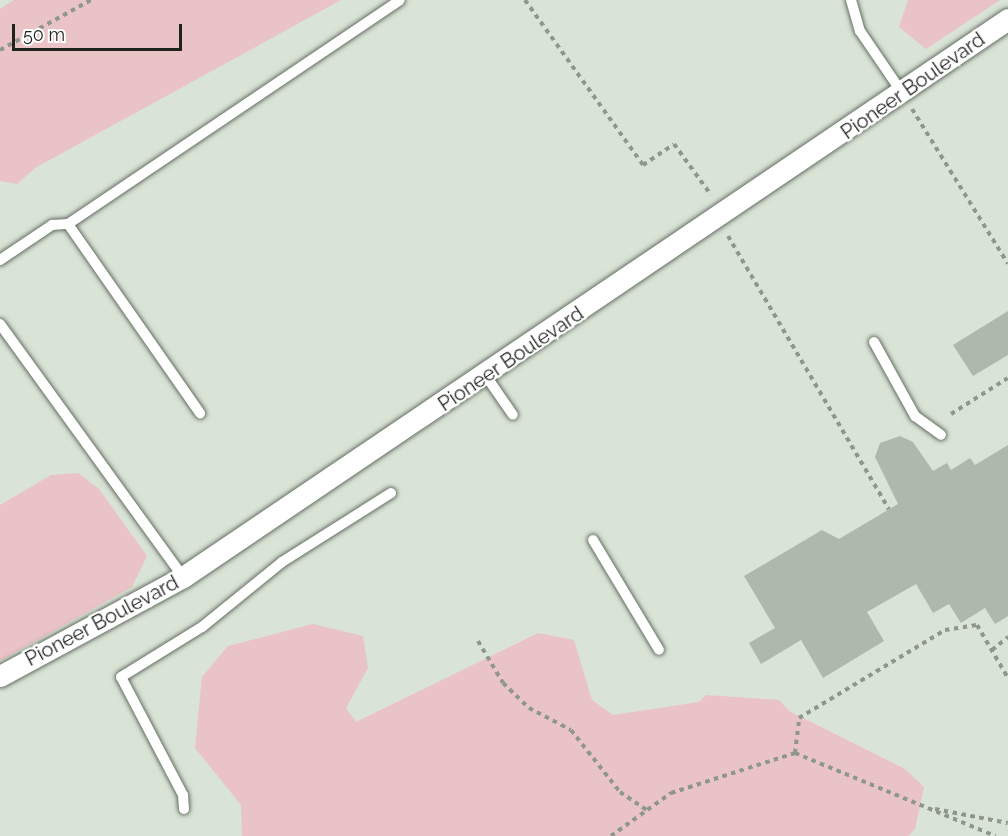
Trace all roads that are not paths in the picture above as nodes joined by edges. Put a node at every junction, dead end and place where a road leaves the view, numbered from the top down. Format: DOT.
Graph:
graph roads {
  1 [pos="400,0"];
  2 [pos="851,0"];
  3 [pos="1008,19"];
  4 [pos="903,94"];
  5 [pos="68,224"];
  6 [pos="0,260"];
  7 [pos="0,324"];
  8 [pos="874,342"];
  9 [pos="486,376"];
  10 [pos="200,413"];
  11 [pos="513,415"];
  12 [pos="941,435"];
  13 [pos="391,494"];
  14 [pos="593,540"];
  15 [pos="183,577"];
  16 [pos="659,650"];
  17 [pos="0,676"];
  18 [pos="184,809"];
  1 -- 5 [label="lane"];
  2 -- 4 [label="lane"];
  3 -- 4 [label="street, Pioneer Boulevard"];
  4 -- 9 [label="street, Pioneer Boulevard"];
  5 -- 6 [label="lane"];
  5 -- 10 [label="lane"];
  7 -- 15 [label="lane"];
  8 -- 12 [label="lane"];
  9 -- 11 [label="lane"];
  9 -- 15 [label="street, Pioneer Boulevard"];
  13 -- 18 [label="lane"];
  14 -- 16 [label="lane"];
  15 -- 17 [label="street, Pioneer Boulevard"];
}
